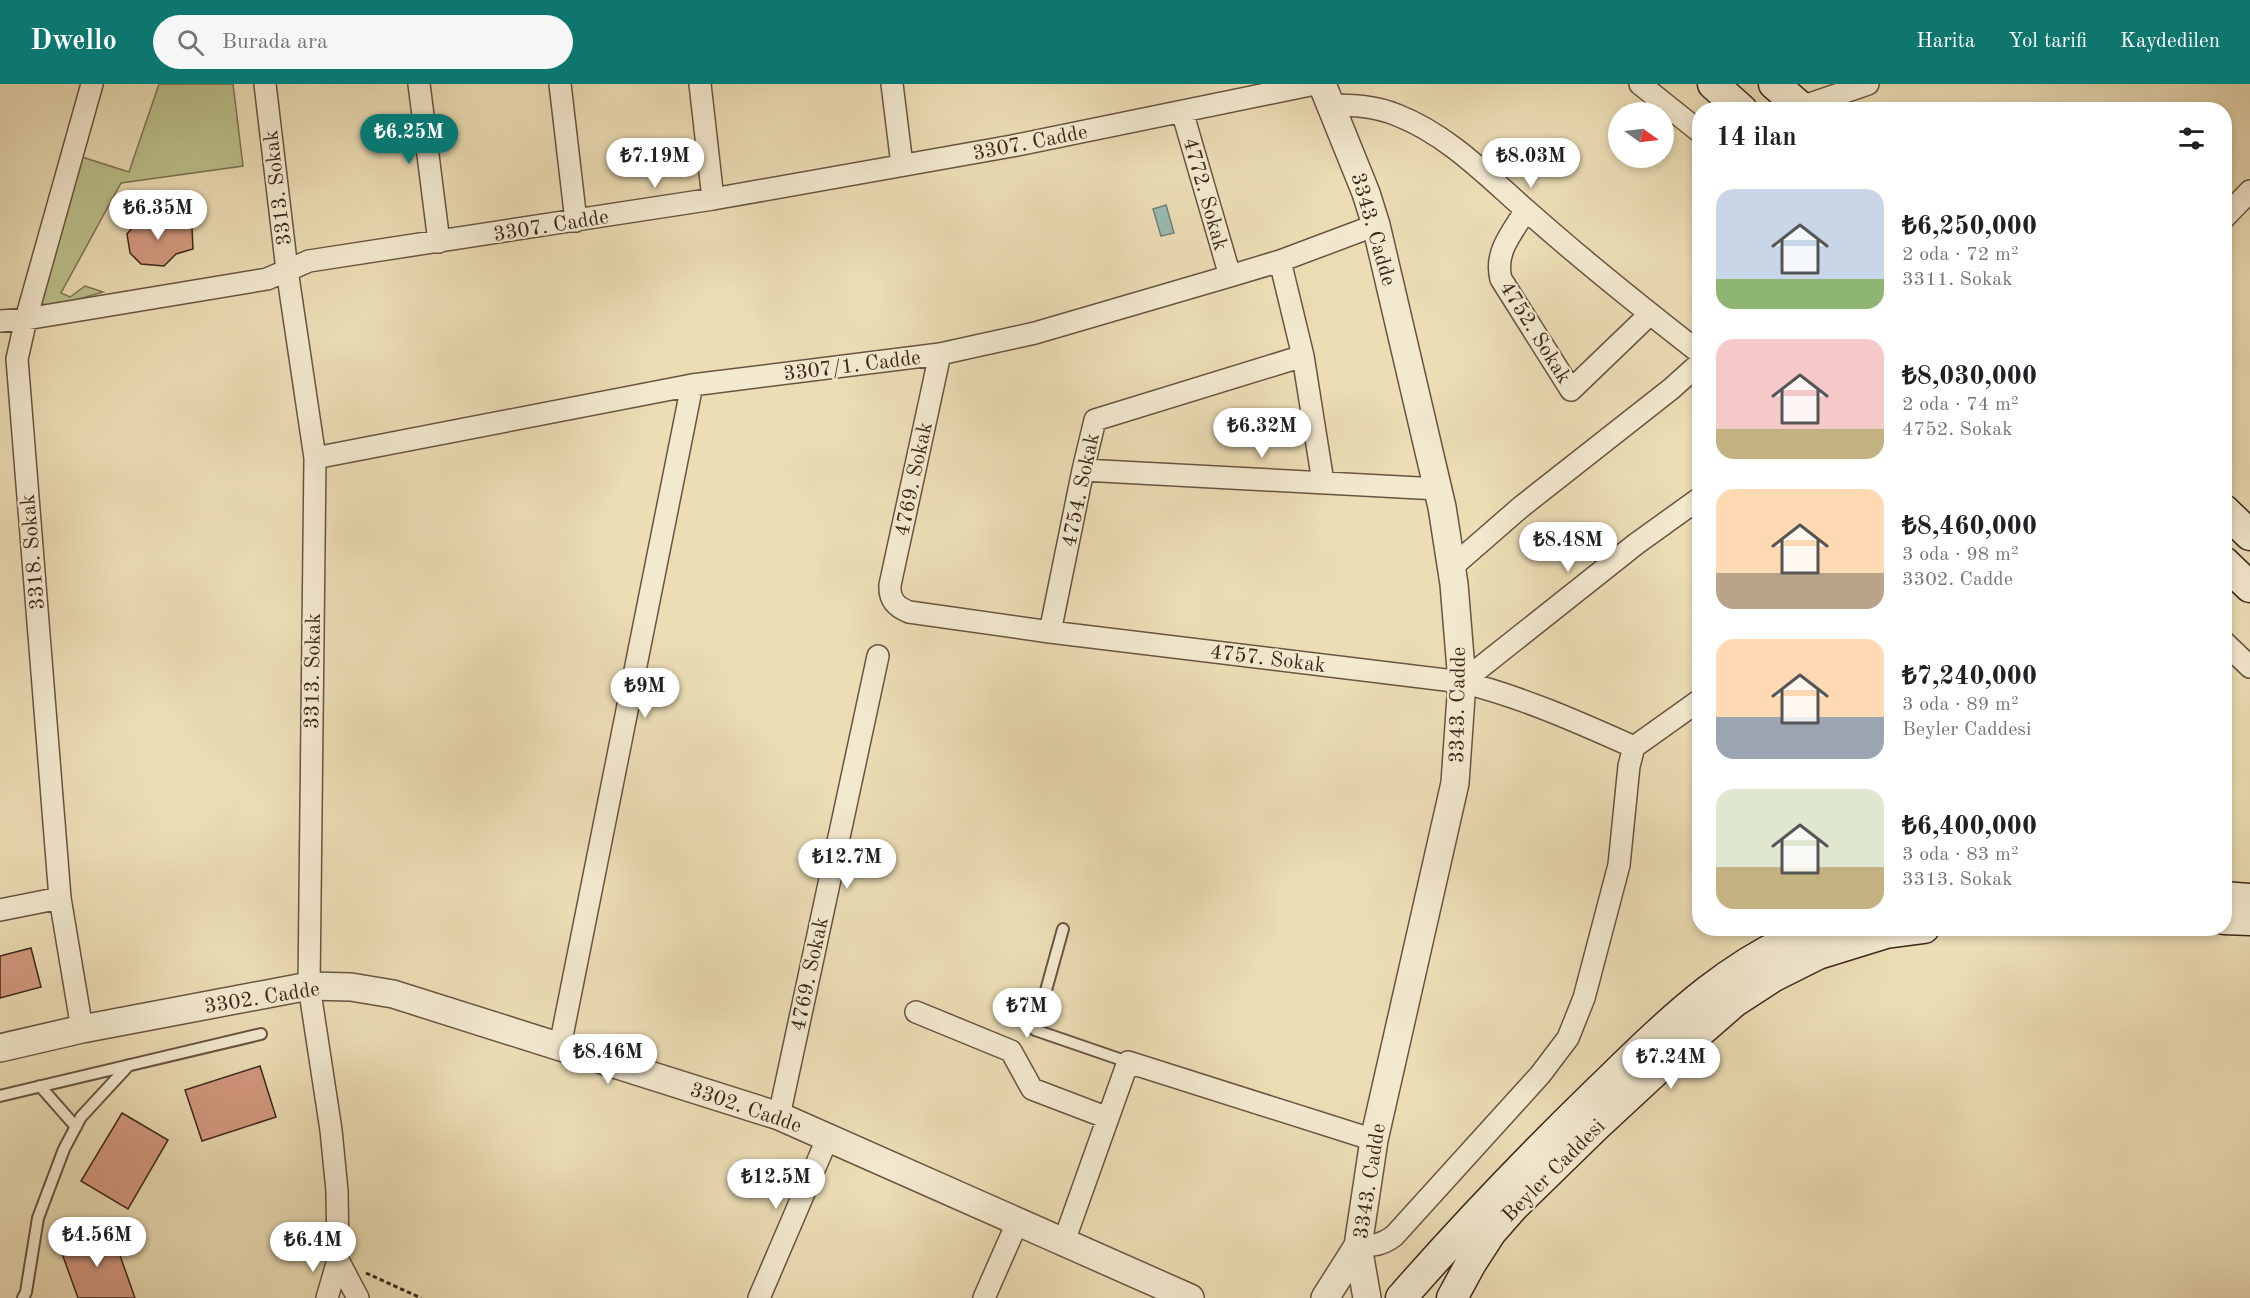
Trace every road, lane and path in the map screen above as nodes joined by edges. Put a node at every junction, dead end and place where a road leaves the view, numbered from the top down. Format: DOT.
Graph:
graph roads {
  1 [pos="92,84"];
  2 [pos="265,84"];
  3 [pos="419,84"];
  4 [pos="560,84"];
  5 [pos="700,84"];
  6 [pos="892,84"];
  7 [pos="1713,84"];
  8 [pos="1868,84"];
  9 [pos="1647,86"];
  10 [pos="1322,91"];
  11 [pos="1791,96"];
  12 [pos="1733,102"];
  13 [pos="1182,111"];
  14 [pos="1692,125"];
  15 [pos="902,165"];
  16 [pos="2250,191"];
  17 [pos="713,199"];
  18 [pos="1526,210"];
  19 [pos="2232,210"];
  20 [pos="576,221"];
  21 [pos="1376,225"];
  22 [pos="439,242"];
  23 [pos="1280,261"];
  24 [pos="287,270"];
  25 [pos="1230,276"];
  26 [pos="1650,314"];
  27 [pos="26,319"];
  28 [pos="0,321"];
  29 [pos="1692,347"];
  30 [pos="940,354"];
  31 [pos="1302,356"];
  32 [pos="1692,370"];
  33 [pos="692,385"];
  34 [pos="315,458"];
  35 [pos="1083,470"];
  36 [pos="1323,482"];
  37 [pos="1438,489"];
  38 [pos="1692,504"];
  39 [pos="2232,518"];
  40 [pos="2250,535"];
  41 [pos="1452,567"];
  42 [pos="2232,570"];
  43 [pos="2250,587"];
  44 [pos="893,603"];
  45 [pos="1050,632"];
  46 [pos="2232,650"];
  47 [pos="878,656"];
  48 [pos="2250,667"];
  49 [pos="1462,682"];
  50 [pos="1692,706"];
  51 [pos="1634,747"];
  52 [pos="60,898"];
  53 [pos="2232,898"];
  54 [pos="2250,899"];
  55 [pos="0,910"];
  56 [pos="2232,919"];
  57 [pos="2250,920"];
  58 [pos="1063,929"];
  59 [pos="1802,936"];
  60 [pos="1876,936"];
  61 [pos="309,986"];
  62 [pos="916,1012"];
  63 [pos="82,1029"];
  64 [pos="261,1034"];
  65 [pos="560,1046"];
  66 [pos="0,1048"];
  67 [pos="1128,1062"];
  68 [pos="129,1065"];
  69 [pos="40,1086"];
  70 [pos="0,1096"];
  71 [pos="779,1116"];
  72 [pos="1108,1118"];
  73 [pos="76,1127"];
  74 [pos="828,1137"];
  75 [pos="1374,1140"];
  76 [pos="1017,1223"];
  77 [pos="1064,1244"];
  78 [pos="1358,1246"];
  79 [pos="338,1260"];
  80 [pos="25,1296"];
  81 [pos="327,1298"];
  82 [pos="358,1298"];
  83 [pos="421,1298"];
  84 [pos="759,1298"];
  85 [pos="984,1298"];
  86 [pos="1190,1298"];
  87 [pos="1325,1298"];
  88 [pos="1366,1298"];
  89 [pos="1401,1298"];
  90 [pos="1452,1298"];
  1 -- 27 [label="street, 3318. Sokak"];
  2 -- 24 [label="street, 3313. Sokak"];
  3 -- 22 [label="street"];
  4 -- 20 [label="street"];
  5 -- 17 [label="street"];
  6 -- 15 [label="street"];
  7 -- 12 [label="main road"];
  8 -- 11 [label="street"];
  9 -- 14 [label="street"];
  10 -- 13 [label="street, 3307. Cadde"];
  10 -- 18 [label="street, 3307. Cadde"];
  10 -- 21 [label="street, 3343. Cadde"];
  13 -- 15 [label="street, 3307. Cadde"];
  13 -- 25 [label="street, 4772. Sokak"];
  15 -- 17 [label="street, 3307. Cadde"];
  16 -- 19 [label="street"];
  17 -- 20 [label="street, 3307. Cadde"];
  18 -- 26 [label="street, 3307. Cadde"];
  18 -- 26 [label="street, 4752. Sokak"];
  20 -- 22 [label="street, 3307. Cadde"];
  21 -- 23 [label="street, 3307/1. Cadde"];
  21 -- 37 [label="street, 3343. Cadde"];
  22 -- 24 [label="street, 3307. Cadde"];
  23 -- 25 [label="street, 3307/1. Cadde"];
  23 -- 31 [label="street"];
  24 -- 27 [label="street, 3307. Cadde"];
  24 -- 34 [label="street, 3313. Sokak"];
  25 -- 30 [label="street, 3307/1. Cadde"];
  26 -- 29 [label="street, 3307. Cadde"];
  27 -- 28 [label="street, 3307. Cadde"];
  27 -- 52 [label="street, 3318. Sokak"];
  30 -- 33 [label="street, 3307/1. Cadde"];
  30 -- 44 [label="street, 4769. Sokak"];
  31 -- 35 [label="street, 4754. Sokak"];
  31 -- 36 [label="street"];
  32 -- 41 [label="street"];
  33 -- 34 [label="street, 3307/1. Cadde"];
  33 -- 65 [label="street"];
  34 -- 61 [label="street, 3313. Sokak"];
  35 -- 36 [label="street"];
  35 -- 45 [label="street, 4754. Sokak"];
  36 -- 37 [label="street"];
  37 -- 41 [label="street, 3343. Cadde"];
  38 -- 49 [label="street"];
  39 -- 40 [label="main road"];
  41 -- 49 [label="street, 3343. Cadde"];
  42 -- 43 [label="main road"];
  44 -- 45 [label="street, 4757. Sokak"];
  45 -- 49 [label="street, 4757. Sokak"];
  46 -- 48 [label="street"];
  47 -- 71 [label="street, 4769. Sokak"];
  49 -- 51 [label="street, 4757. Sokak"];
  49 -- 75 [label="street, 3343. Cadde"];
  50 -- 51 [label="street"];
  51 -- 78 [label="street"];
  52 -- 55 [label="street"];
  52 -- 63 [label="street, 3318. Sokak"];
  53 -- 54 [label="main road"];
  56 -- 57 [label="main road"];
  58 -- 67 [label="lane"];
  59 -- 89 [label="main road, Beyler Caddesi"];
  60 -- 90 [label="main road, Beyler Caddesi"];
  61 -- 63 [label="street, 3302. Cadde"];
  61 -- 65 [label="street, 3302. Cadde"];
  61 -- 79 [label="street, 3313. Sokak"];
  62 -- 72 [label="street"];
  63 -- 66 [label="street, 3302. Cadde"];
  64 -- 68 [label="lane"];
  65 -- 71 [label="street, 3302. Cadde"];
  67 -- 72 [label="street"];
  67 -- 75 [label="street"];
  68 -- 69 [label="lane"];
  68 -- 73 [label="lane"];
  69 -- 70 [label="lane"];
  69 -- 73 [label="lane"];
  71 -- 74 [label="street, 3302. Cadde"];
  72 -- 77 [label="street"];
  73 -- 80 [label="lane"];
  74 -- 76 [label="street, 3302. Cadde"];
  74 -- 84 [label="street"];
  75 -- 78 [label="street, 3343. Cadde"];
  76 -- 77 [label="street, 3302. Cadde"];
  76 -- 85 [label="street"];
  77 -- 86 [label="street, 3302. Cadde"];
  78 -- 87 [label="street"];
  78 -- 88 [label="street, 3343. Cadde"];
  79 -- 81 [label="street"];
  79 -- 82 [label="street"];
  79 -- 83 [label="path"];
}
